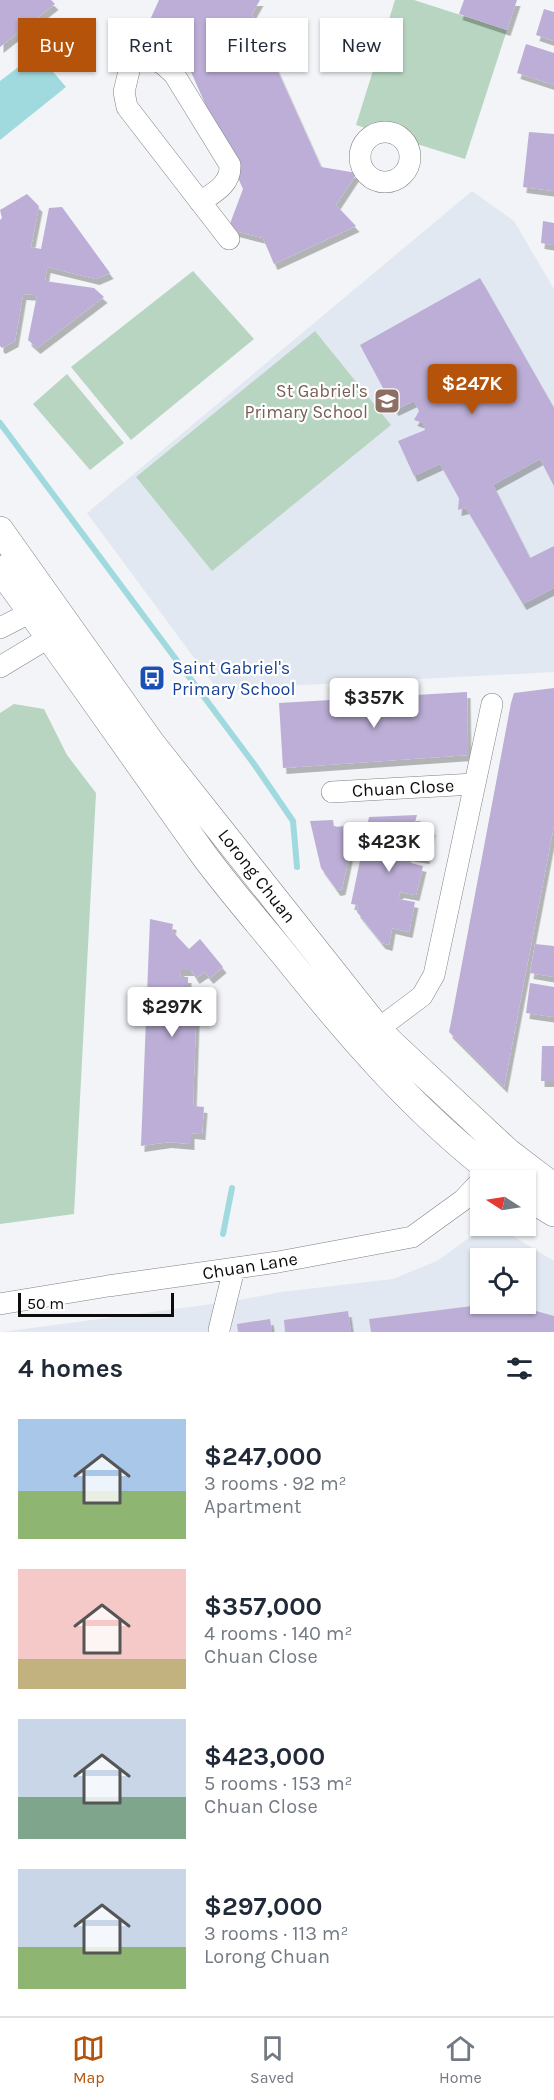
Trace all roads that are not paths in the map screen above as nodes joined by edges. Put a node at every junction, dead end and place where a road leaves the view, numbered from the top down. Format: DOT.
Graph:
graph roads {
  1 [pos="200,202"];
  2 [pos="229,239"];
  3 [pos="0,530"];
  4 [pos="0,569"];
  5 [pos="41,606"];
  6 [pos="0,628"];
  7 [pos="59,631"];
  8 [pos="0,667"];
  9 [pos="492,704"];
  10 [pos="474,784"];
  11 [pos="332,792"];
  12 [pos="228,838"];
  13 [pos="204,855"];
  14 [pos="246,862"];
  15 [pos="224,879"];
  16 [pos="368,1037"];
  17 [pos="491,1170"];
  18 [pos="536,1183"];
  19 [pos="554,1187"];
  20 [pos="470,1194"];
  21 [pos="536,1202"];
  22 [pos="554,1213"];
  23 [pos="234,1269"];
  24 [pos="0,1304"];
  25 [pos="219,1330"];
  1 -- 1 [label="street"];
  1 -- 2 [label="street"];
  3 -- 5 [label="main road, Lorong Chuan"];
  4 -- 5 [label="main road, Lorong Chuan"];
  5 -- 6 [label="street"];
  5 -- 7 [label="main road, Lorong Chuan"];
  7 -- 8 [label="street"];
  7 -- 12 [label="main road, Lorong Chuan"];
  7 -- 13 [label="main road, Lorong Chuan"];
  9 -- 10 [label="street, Chuan Close"];
  10 -- 11 [label="street, Chuan Close"];
  10 -- 16 [label="street, Chuan Close"];
  12 -- 13 [label="street"];
  12 -- 14 [label="main road, Lorong Chuan"];
  13 -- 15 [label="main road, Lorong Chuan"];
  14 -- 15 [label="street"];
  14 -- 16 [label="main road, Lorong Chuan"];
  15 -- 16 [label="main road, Lorong Chuan"];
  16 -- 17 [label="main road, Lorong Chuan"];
  18 -- 19 [label="main road, Lorong Chuan"];
  20 -- 23 [label="street, Chuan Lane"];
  21 -- 22 [label="main road"];
  23 -- 24 [label="street, Chuan Lane"];
  23 -- 25 [label="street"];
}
